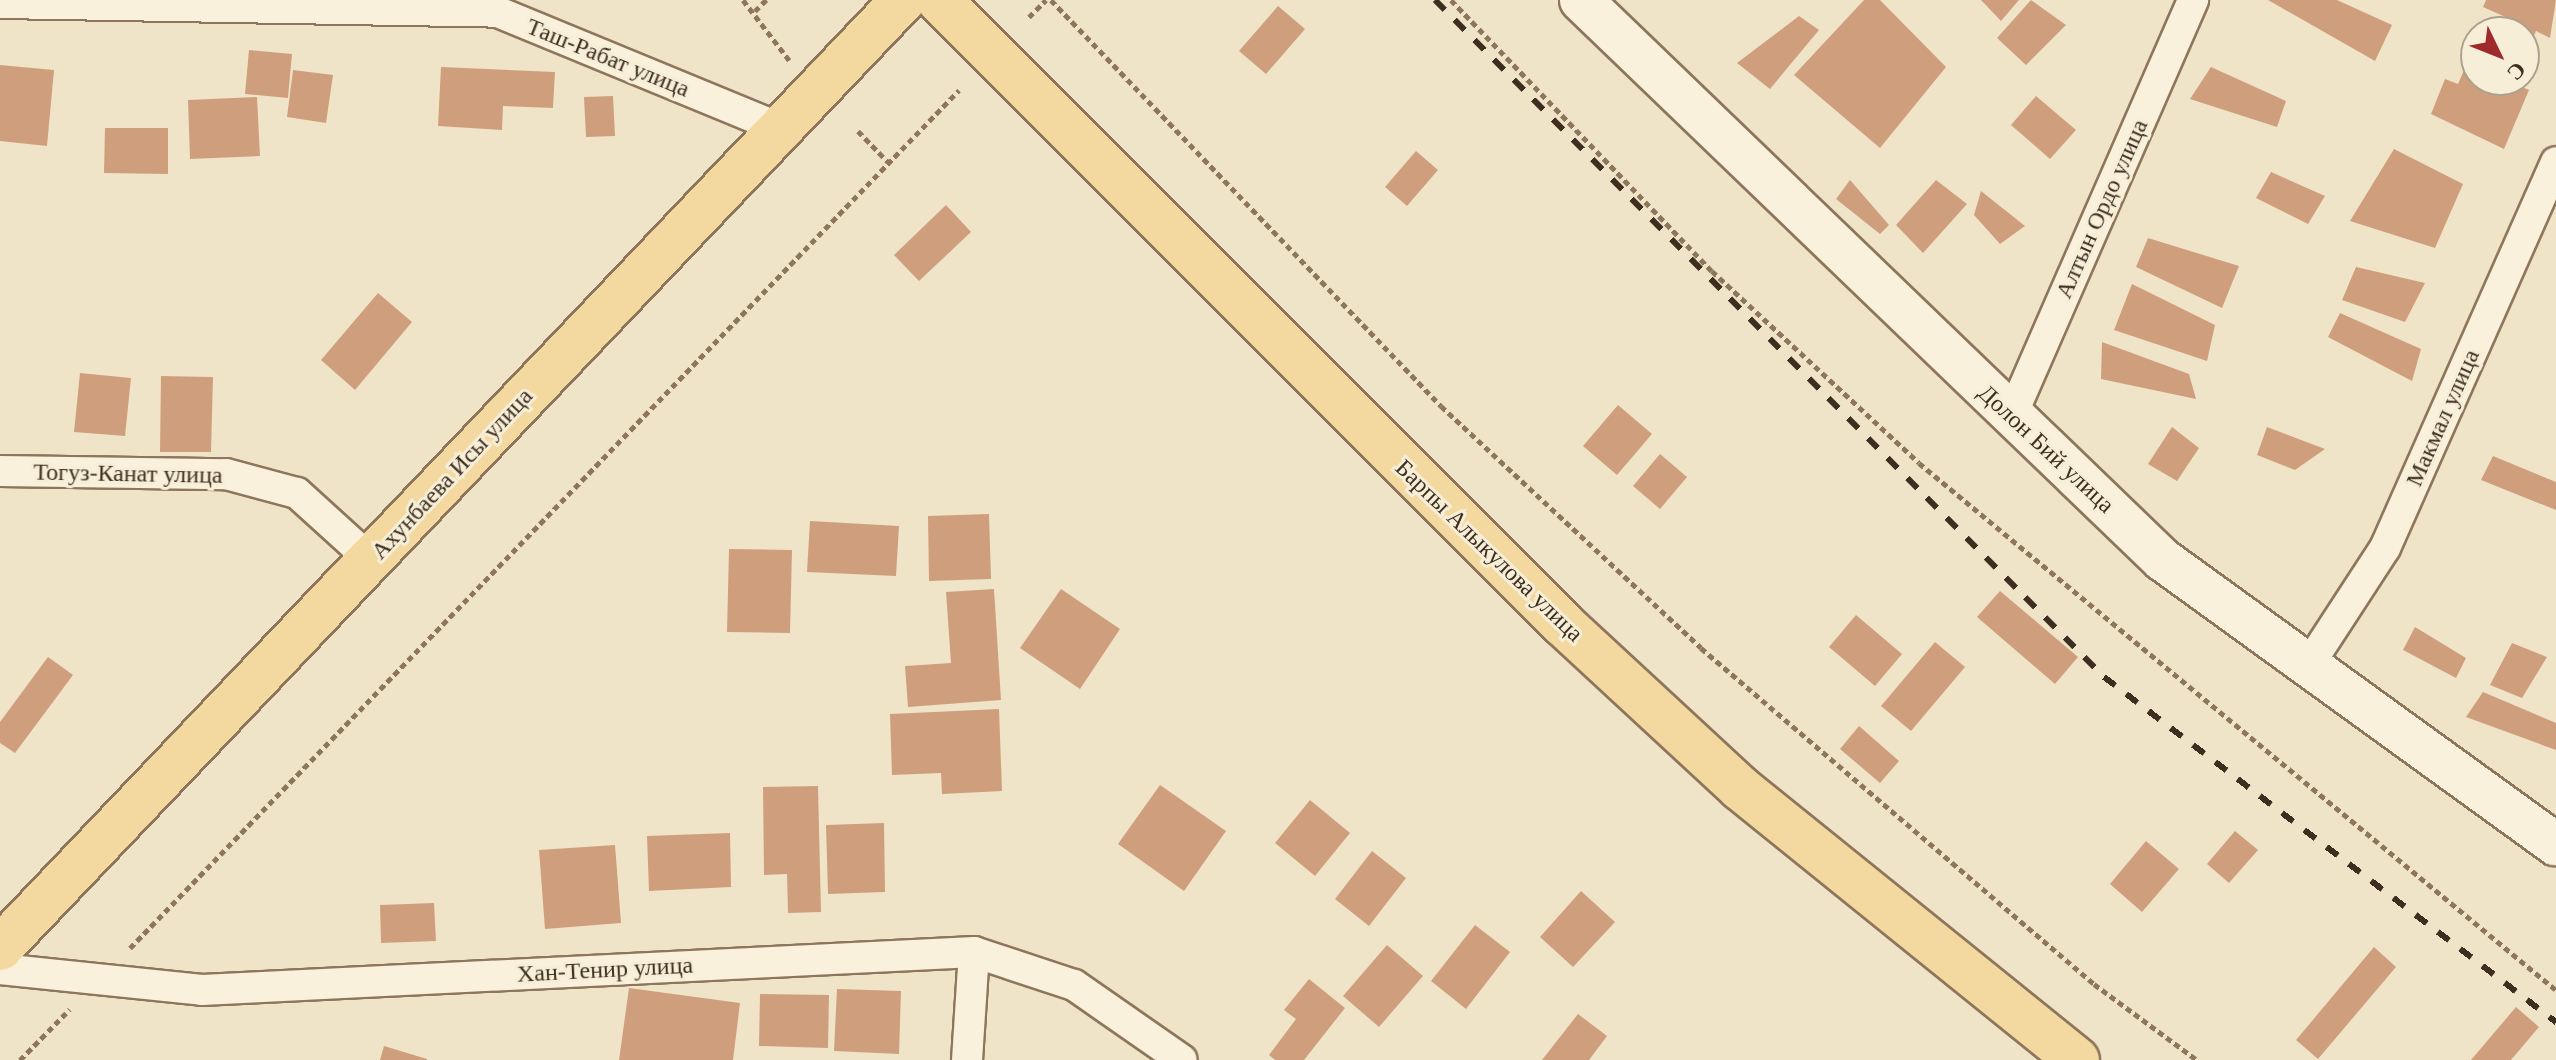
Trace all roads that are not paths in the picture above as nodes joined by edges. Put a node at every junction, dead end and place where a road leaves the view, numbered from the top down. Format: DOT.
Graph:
graph roads {
  1 [pos="903,0"];
  2 [pos="939,0"];
  3 [pos="1581,0"];
  4 [pos="2193,0"];
  5 [pos="0,3"];
  6 [pos="780,128"];
  7 [pos="2556,162"];
  8 [pos="2011,417"];
  9 [pos="0,471"];
  10 [pos="371,560"];
  11 [pos="2310,663"];
  12 [pos="2556,845"];
  13 [pos="0,948"];
  14 [pos="974,952"];
  15 [pos="0,969"];
  16 [pos="967,1060"];
  17 [pos="1182,1060"];
  18 [pos="2077,1060"];
  1 -- 6 [label="main road, Ахунбаева Исы улица"];
  2 -- 18 [label="main road, Барпы Алыкулова улица"];
  3 -- 8 [label="street, Долон Бий улица"];
  4 -- 8 [label="street, Алтын Ордо улица"];
  5 -- 6 [label="street, Таш-Рабат улица"];
  6 -- 10 [label="main road, Ахунбаева Исы улица"];
  7 -- 11 [label="street, Макмал улица"];
  8 -- 11 [label="street, Долон Бий улица"];
  9 -- 10 [label="street, Тогуз-Канат улица"];
  10 -- 13 [label="main road, Ахунбаева Исы улица"];
  11 -- 12 [label="street, Долон Бий улица"];
  14 -- 15 [label="street, Хан-Тенир улица"];
  14 -- 16 [label="street"];
  14 -- 17 [label="street, Хан-Тенир улица"];
}
